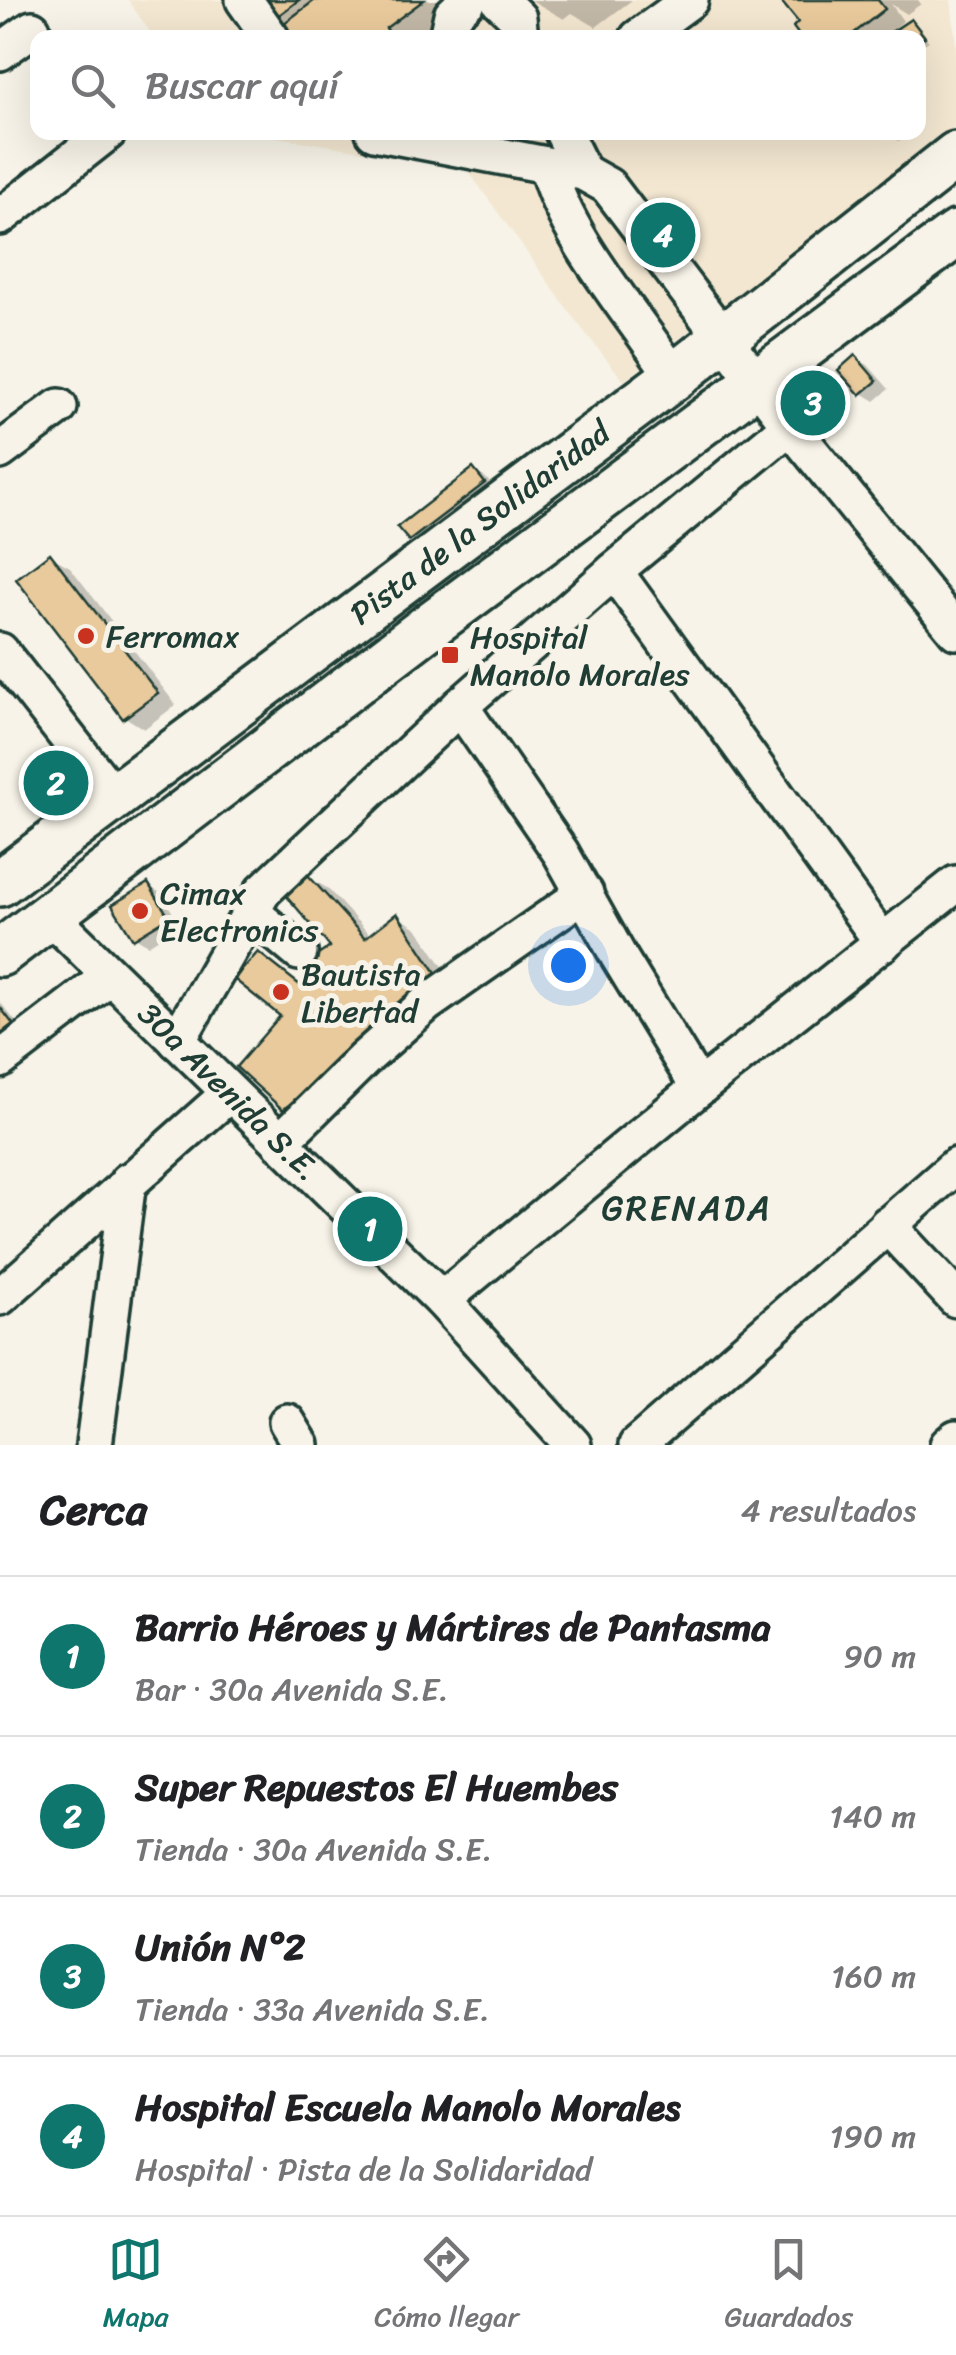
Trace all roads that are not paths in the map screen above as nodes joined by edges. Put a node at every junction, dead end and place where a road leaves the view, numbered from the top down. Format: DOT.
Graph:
graph roads {
  1 [pos="244,0"];
  2 [pos="468,0"];
  3 [pos="499,0"];
  4 [pos="690,0"];
  5 [pos="30,30"];
  6 [pos="265,30"];
  7 [pos="449,30"];
  8 [pos="519,30"];
  9 [pos="649,30"];
  10 [pos="0,52"];
  11 [pos="98,140"];
  12 [pos="415,140"];
  13 [pos="568,140"];
  14 [pos="956,155"];
  15 [pos="547,166"];
  16 [pos="583,172"];
  17 [pos="0,216"];
  18 [pos="956,234"];
  19 [pos="722,338"];
  20 [pos="674,377"];
  21 [pos="758,383"];
  22 [pos="60,407"];
  23 [pos="790,426"];
  24 [pos="0,451"];
  25 [pos="614,572"];
  26 [pos="956,630"];
  27 [pos="0,650"];
  28 [pos="460,706"];
  29 [pos="114,798"];
  30 [pos="0,882"];
  31 [pos="956,884"];
  32 [pos="585,893"];
  33 [pos="251,912"];
  34 [pos="50,915"];
  35 [pos="883,943"];
  36 [pos="0,952"];
  37 [pos="299,952"];
  38 [pos="110,976"];
  39 [pos="177,1041"];
  40 [pos="0,1060"];
  41 [pos="700,1088"];
  42 [pos="230,1093"];
  43 [pos="280,1142"];
  44 [pos="956,1166"];
  45 [pos="128,1181"];
  46 [pos="887,1225"];
  47 [pos="0,1297"];
  48 [pos="956,1299"];
  49 [pos="442,1300"];
  50 [pos="956,1438"];
  51 [pos="94,1445"];
  52 [pos="574,1445"];
  53 [pos="637,1445"];
  54 [pos="948,1445"];
  1 -- 6 [label="street"];
  2 -- 7 [label="street"];
  3 -- 8 [label="street"];
  4 -- 9 [label="street"];
  5 -- 10 [label="street"];
  11 -- 17 [label="street"];
  12 -- 15 [label="street"];
  13 -- 16 [label="street"];
  14 -- 19 [label="main road, Pista de la Solidaridad"];
  15 -- 16 [label="street"];
  15 -- 20 [label="street"];
  16 -- 19 [label="street"];
  18 -- 21 [label="main road, Pista de la Solidaridad"];
  19 -- 20 [label="main road, Pista de la Solidaridad"];
  19 -- 21 [label="street"];
  20 -- 29 [label="main road, Pista de la Solidaridad"];
  21 -- 23 [label="street"];
  21 -- 34 [label="main road, Pista de la Solidaridad"];
  22 -- 24 [label="street"];
  23 -- 25 [label="street"];
  23 -- 26 [label="street"];
  25 -- 28 [label="street"];
  25 -- 35 [label="street"];
  27 -- 29 [label="street"];
  28 -- 32 [label="street"];
  28 -- 33 [label="street"];
  29 -- 30 [label="main road, Pista de la Solidaridad"];
  31 -- 35 [label="street"];
  32 -- 41 [label="street"];
  32 -- 43 [label="street"];
  33 -- 37 [label="street"];
  33 -- 39 [label="street"];
  34 -- 36 [label="main road, Pista de la Solidaridad"];
  34 -- 38 [label="street, 30a Avenida S.E."];
  35 -- 41 [label="street"];
  38 -- 39 [label="street, 30a Avenida S.E."];
  38 -- 40 [label="street"];
  39 -- 42 [label="street, 30a Avenida S.E."];
  41 -- 49 [label="street"];
  42 -- 43 [label="street, 30a Avenida S.E."];
  42 -- 45 [label="street"];
  43 -- 49 [label="street, 30a Avenida S.E."];
  44 -- 46 [label="street"];
  45 -- 47 [label="street"];
  45 -- 51 [label="street"];
  46 -- 48 [label="street"];
  46 -- 53 [label="street"];
  49 -- 52 [label="street, 30a Avenida S.E."];
  50 -- 54 [label="street"];
}
